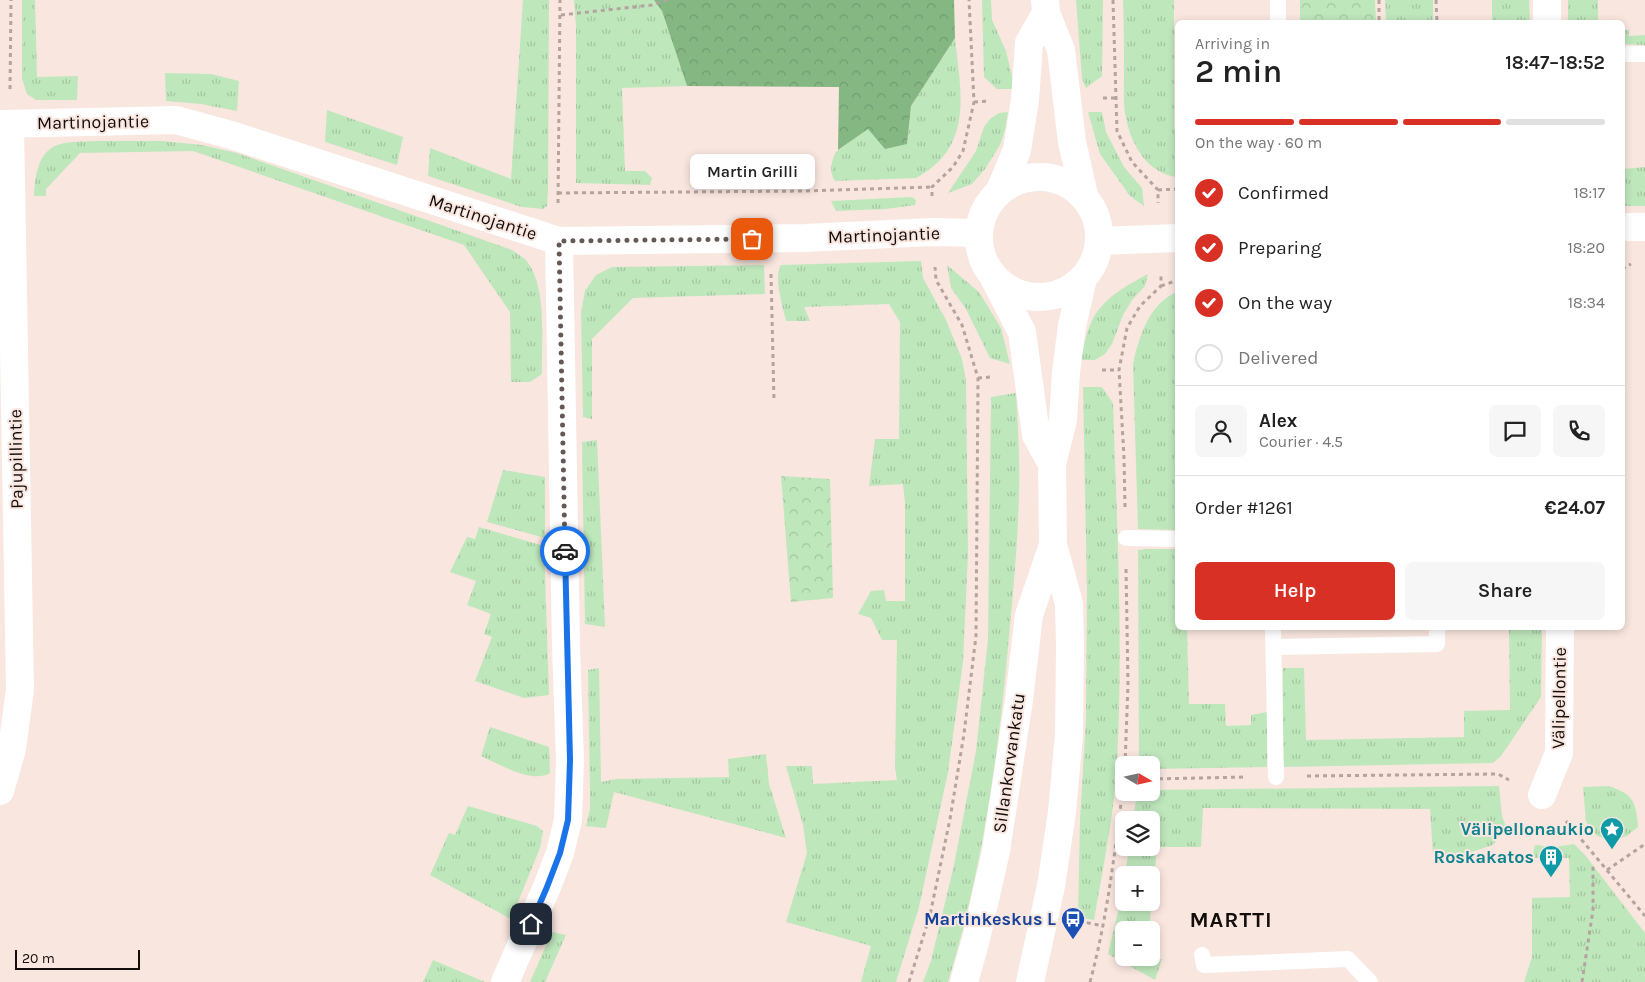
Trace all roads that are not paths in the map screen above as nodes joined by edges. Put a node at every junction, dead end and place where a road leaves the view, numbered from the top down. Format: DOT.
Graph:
graph roads {
  1 [pos="1278,0"];
  2 [pos="1547,0"];
  3 [pos="1045,7"];
  4 [pos="1278,20"];
  5 [pos="1548,20"];
  6 [pos="1625,54"];
  7 [pos="1645,54"];
  8 [pos="5,124"];
  9 [pos="1000,190"];
  10 [pos="1084,195"];
  11 [pos="1625,227"];
  12 [pos="1645,227"];
  13 [pos="978,233"];
  14 [pos="1168,239"];
  15 [pos="559,241"];
  16 [pos="1099,241"];
  17 [pos="993,276"];
  18 [pos="1083,278"];
  19 [pos="1052,464"];
  20 [pos="1126,538"];
  21 [pos="1175,539"];
  22 [pos="1053,545"];
  23 [pos="1273,630"];
  24 [pos="1437,630"];
  25 [pos="1560,630"];
  26 [pos="1274,647"];
  27 [pos="1276,777"];
  28 [pos="0,791"];
  29 [pos="1542,795"];
  30 [pos="1202,955"];
  31 [pos="505,982"];
  32 [pos="964,982"];
  33 [pos="1030,982"];
  34 [pos="1370,982"];
  1 -- 4 [label="lane"];
  2 -- 5 [label="street"];
  3 -- 9 [label="street"];
  3 -- 10 [label="street"];
  6 -- 7 [label="lane"];
  8 -- 15 [label="street, Martinojantie"];
  8 -- 28 [label="street, Pajupillintie"];
  9 -- 10 [label="street"];
  9 -- 13 [label="street"];
  10 -- 16 [label="street"];
  11 -- 12 [label="street"];
  13 -- 15 [label="street, Martinojantie"];
  13 -- 17 [label="street"];
  14 -- 16 [label="street"];
  15 -- 31 [label="street"];
  16 -- 18 [label="street"];
  17 -- 18 [label="street"];
  17 -- 19 [label="street, Sillankorvankatu"];
  18 -- 19 [label="street, Sillankorvankatu"];
  19 -- 22 [label="street, Sillankorvankatu"];
  20 -- 21 [label="lane"];
  22 -- 32 [label="street, Sillankorvankatu"];
  22 -- 33 [label="street, Sillankorvankatu"];
  23 -- 26 [label="lane"];
  24 -- 26 [label="lane"];
  25 -- 29 [label="street, Välipellontie"];
  26 -- 27 [label="lane"];
  30 -- 34 [label="lane"];
}
